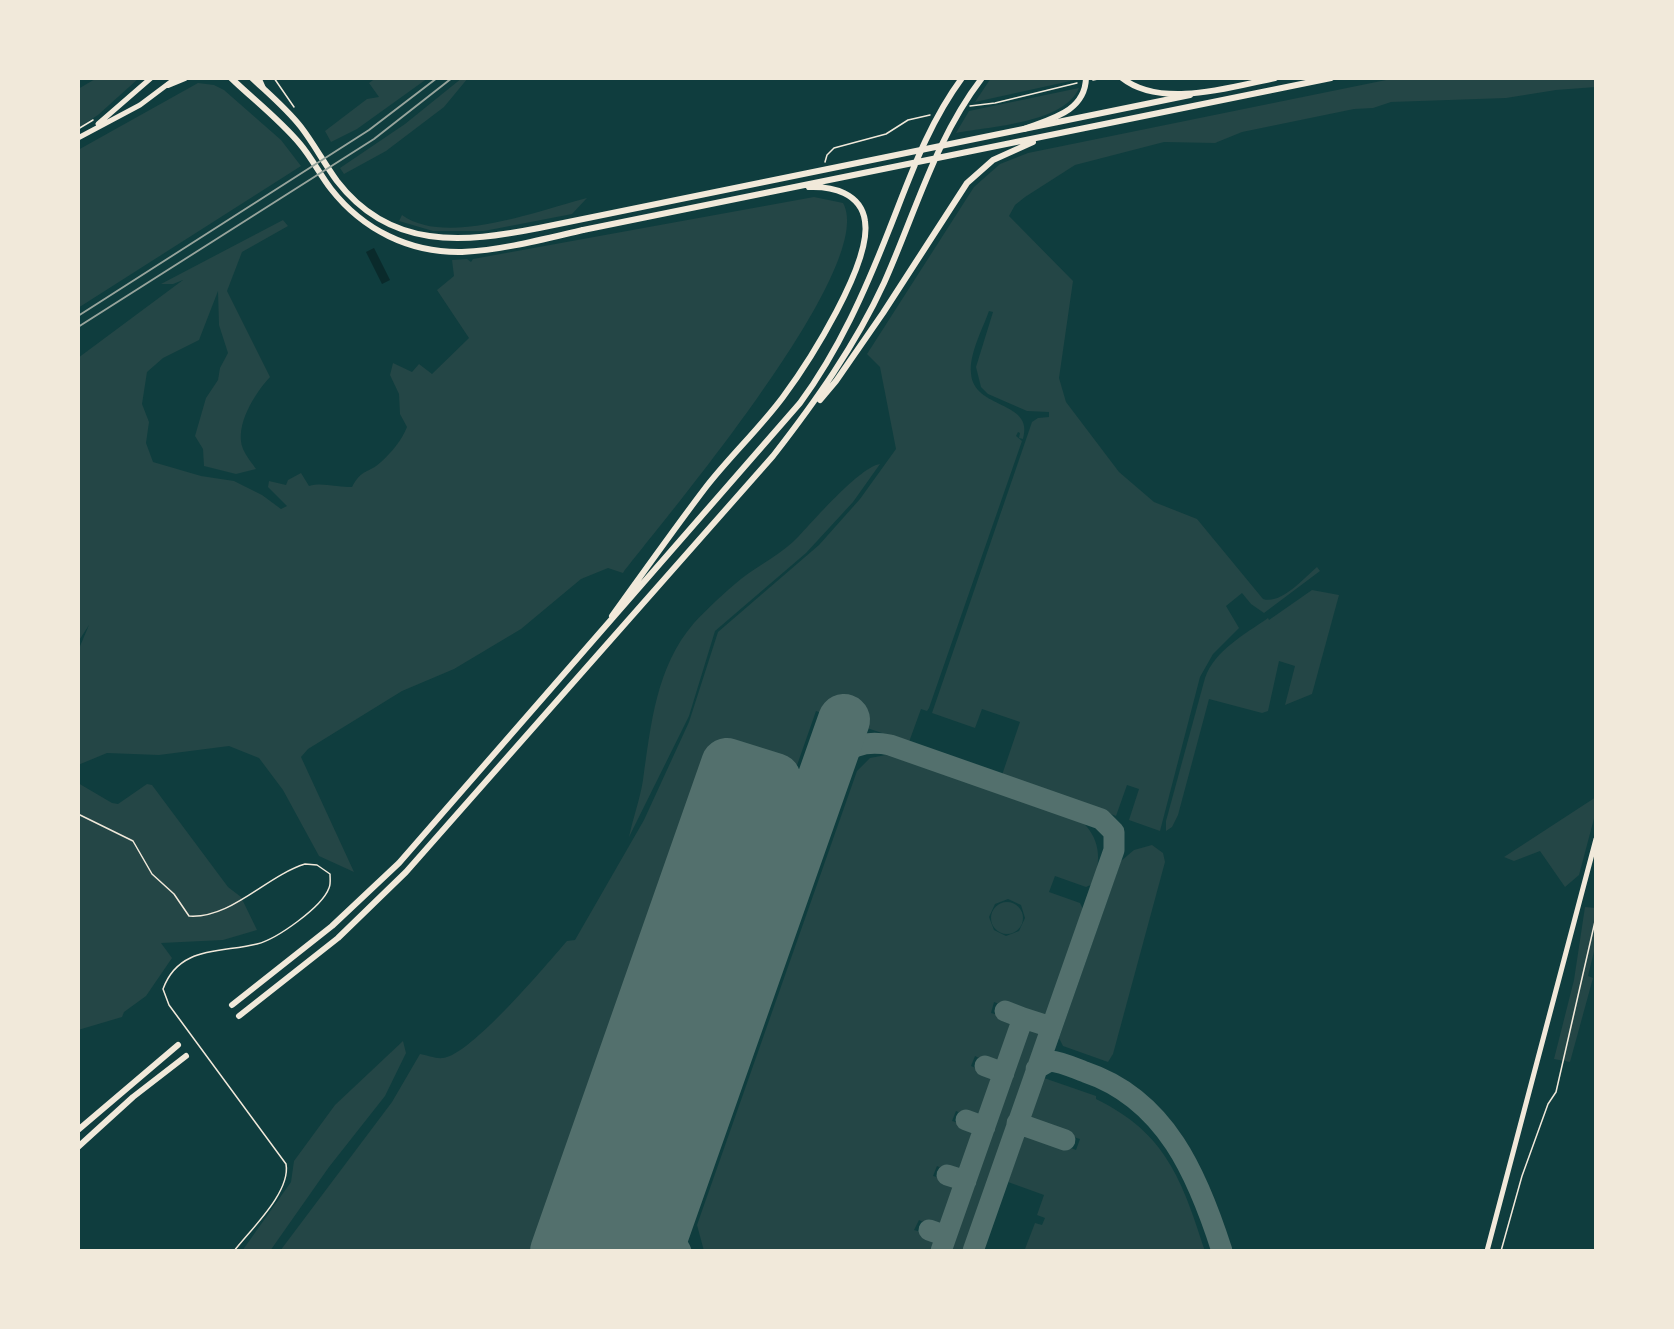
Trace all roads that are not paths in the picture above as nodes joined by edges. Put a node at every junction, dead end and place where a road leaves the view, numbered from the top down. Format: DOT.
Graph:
graph roads {
  1 [pos="151,78"];
  2 [pos="176,78"];
  3 [pos="186,78"];
  4 [pos="222,78"];
  5 [pos="252,78"];
  6 [pos="259,78"];
  7 [pos="962,78"];
  8 [pos="982,78"];
  9 [pos="1086,78"];
  10 [pos="1122,78"];
  11 [pos="1275,78"];
  12 [pos="1331,78"];
  13 [pos="232,80"];
  14 [pos="168,85"];
  15 [pos="264,89"];
  16 [pos="1208,92"];
  17 [pos="1024,129"];
  18 [pos="92,130"];
  19 [pos="1049,136"];
  20 [pos="78,138"];
  21 [pos="782,189"];
  22 [pos="799,422"];
  23 [pos="589,648"];
  24 [pos="1596,839"];
  25 [pos="232,1005"];
  26 [pos="239,1016"];
  27 [pos="178,1045"];
  28 [pos="186,1056"];
  29 [pos="78,1130"];
  30 [pos="78,1147"];
  31 [pos="1487,1251"];
  1 -- 18 [label="main road"];
  2 -- 14 [label="main road"];
  3 -- 14 [label="main road"];
  4 -- 13 [label="main road"];
  5 -- 15 [label="main road"];
  6 -- 15 [label="main road"];
  7 -- 23 [label="main road"];
  8 -- 22 [label="main road"];
  9 -- 17 [label="main road"];
  10 -- 16 [label="main road"];
  11 -- 16 [label="main road"];
  12 -- 19 [label="main road"];
  13 -- 21 [label="main road"];
  14 -- 18 [label="main road"];
  15 -- 17 [label="main road"];
  16 -- 17 [label="main road"];
  18 -- 20 [label="main road"];
  19 -- 21 [label="main road"];
  19 -- 22 [label="main road"];
  21 -- 23 [label="main road"];
  22 -- 26 [label="main road"];
  23 -- 25 [label="main road"];
  24 -- 31 [label="main road"];
  27 -- 29 [label="main road"];
  28 -- 30 [label="main road"];
}
